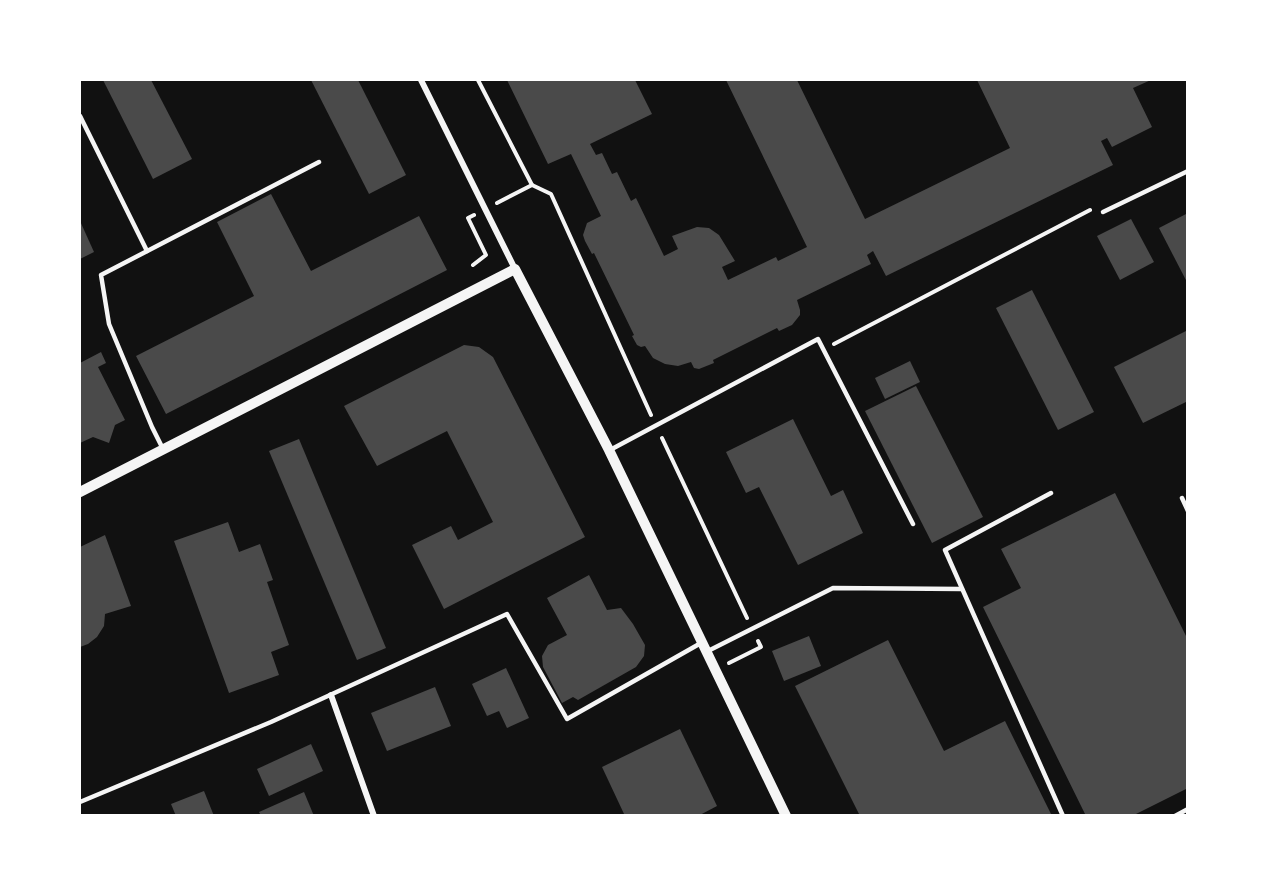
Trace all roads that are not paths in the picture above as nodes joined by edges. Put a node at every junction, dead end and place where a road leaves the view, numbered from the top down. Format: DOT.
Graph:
graph roads {
  1 [pos="421,80"];
  2 [pos="80,116"];
  3 [pos="319,162"];
  4 [pos="1188,171"];
  5 [pos="1103,212"];
  6 [pos="147,251"];
  7 [pos="515,269"];
  8 [pos="163,449"];
  9 [pos="609,450"];
  10 [pos="80,492"];
  11 [pos="1051,493"];
  12 [pos="1182,498"];
  13 [pos="1188,511"];
  14 [pos="913,524"];
  15 [pos="962,589"];
  16 [pos="705,647"];
  17 [pos="331,694"];
  18 [pos="80,802"];
  19 [pos="1188,809"];
  20 [pos="375,816"];
  21 [pos="786,816"];
  22 [pos="1063,816"];
  23 [pos="1175,816"];
  1 -- 7 [label="street"];
  2 -- 6 [label="lane"];
  3 -- 6 [label="lane"];
  4 -- 5 [label="lane"];
  6 -- 8 [label="lane"];
  7 -- 8 [label="street"];
  7 -- 9 [label="street"];
  8 -- 10 [label="street"];
  9 -- 14 [label="lane"];
  9 -- 16 [label="street"];
  11 -- 15 [label="lane"];
  12 -- 13 [label="lane"];
  15 -- 16 [label="lane"];
  15 -- 22 [label="lane"];
  16 -- 17 [label="lane"];
  16 -- 21 [label="street"];
  17 -- 18 [label="lane"];
  17 -- 20 [label="street"];
  19 -- 23 [label="lane"];
}
